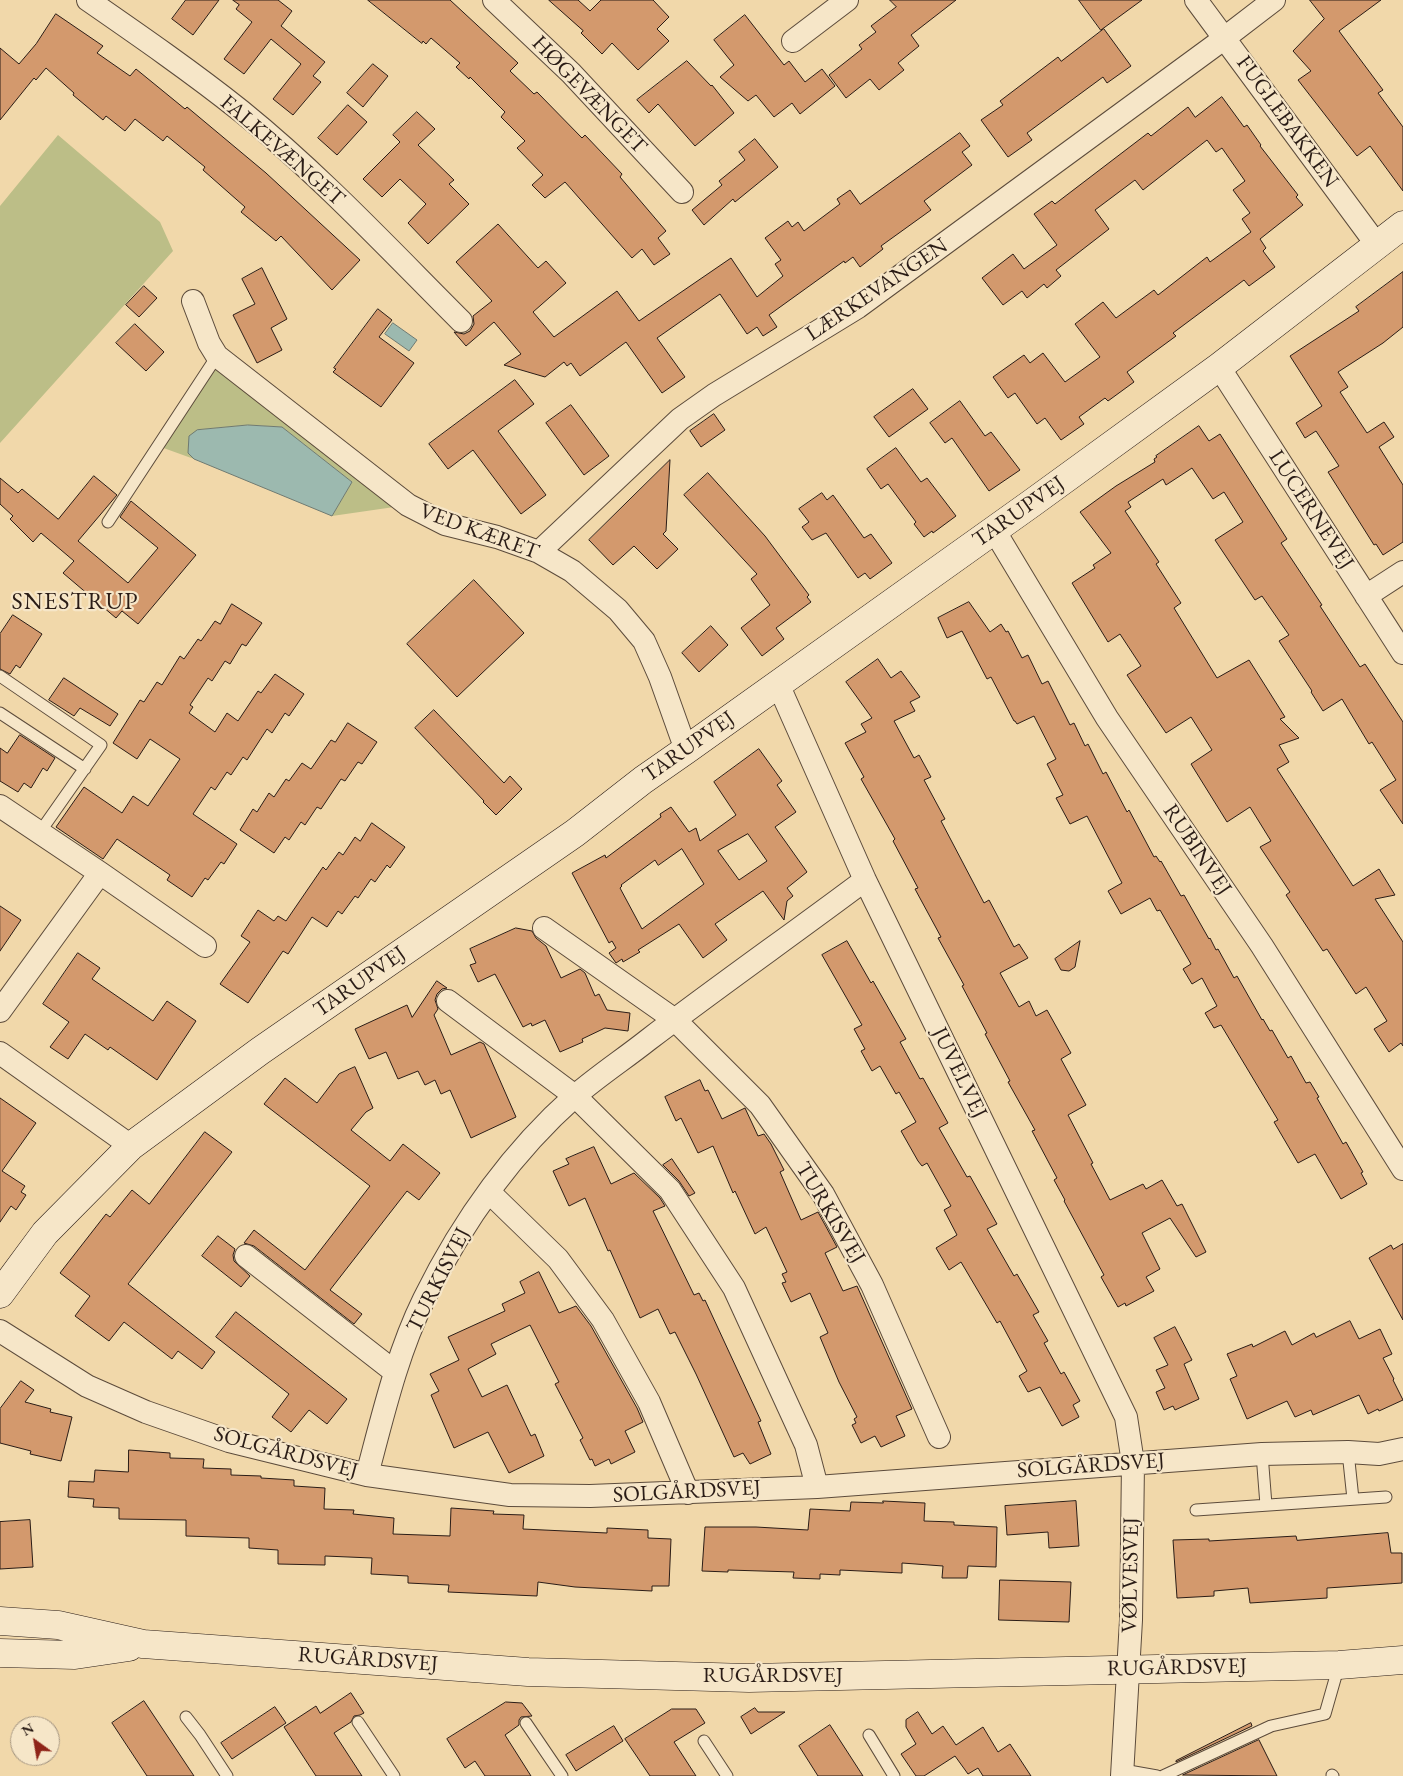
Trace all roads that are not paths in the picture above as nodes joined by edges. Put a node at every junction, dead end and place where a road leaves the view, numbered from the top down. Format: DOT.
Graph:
graph roads {
  1 [pos="88,0"];
  2 [pos="494,0"];
  3 [pos="847,0"];
  4 [pos="1196,0"];
  5 [pos="1274,0"];
  6 [pos="1225,38"];
  7 [pos="792,42"];
  8 [pos="682,192"];
  9 [pos="1403,225"];
  10 [pos="1377,245"];
  11 [pos="193,301"];
  12 [pos="460,321"];
  13 [pos="217,356"];
  14 [pos="1220,366"];
  15 [pos="108,522"];
  16 [pos="994,530"];
  17 [pos="539,552"];
  18 [pos="1403,572"];
  19 [pos="1366,596"];
  20 [pos="1403,653"];
  21 [pos="0,676"];
  22 [pos="778,684"];
  23 [pos="0,713"];
  24 [pos="686,750"];
  25 [pos="85,769"];
  26 [pos="0,806"];
  27 [pos="40,832"];
  28 [pos="100,873"];
  29 [pos="866,880"];
  30 [pos="544,928"];
  31 [pos="205,946"];
  32 [pos="448,1001"];
  33 [pos="0,1011"];
  34 [pos="675,1020"];
  35 [pos="0,1053"];
  36 [pos="575,1096"];
  37 [pos="131,1146"];
  38 [pos="1403,1169"];
  39 [pos="489,1192"];
  40 [pos="246,1256"];
  41 [pos="0,1294"];
  42 [pos="0,1331"];
  43 [pos="395,1372"];
  44 [pos="939,1437"];
  45 [pos="1403,1449"];
  46 [pos="1348,1452"];
  47 [pos="1262,1454"];
  48 [pos="1133,1463"];
  49 [pos="367,1475"];
  50 [pos="817,1487"];
  51 [pos="688,1493"];
  52 [pos="1386,1497"];
  53 [pos="1353,1499"];
  54 [pos="1266,1505"];
  55 [pos="1196,1510"];
  56 [pos="0,1621"];
  57 [pos="0,1636"];
  58 [pos="143,1644"];
  59 [pos="0,1653"];
  60 [pos="1403,1660"];
  61 [pos="1339,1665"];
  62 [pos="1128,1669"];
  63 [pos="186,1716"];
  64 [pos="358,1722"];
  65 [pos="526,1723"];
  66 [pos="869,1735"];
  67 [pos="704,1741"];
  68 [pos="1122,1773"];
  69 [pos="227,1776"];
  70 [pos="394,1776"];
  71 [pos="562,1776"];
  72 [pos="727,1776"];
  73 [pos="894,1776"];
  74 [pos="1157,1776"];
  75 [pos="1163,1776"];
  1 -- 12 [label="street, FALKEVÆNGET"];
  2 -- 8 [label="street, HØGEVÆNGET"];
  3 -- 7 [label="street"];
  4 -- 6 [label="street, FUGLEBAKKEN"];
  5 -- 6 [label="street, LÆRKEVANGEN"];
  6 -- 10 [label="street, FUGLEBAKKEN"];
  6 -- 17 [label="street, LÆRKEVANGEN"];
  9 -- 10 [label="street, TARUPVEJ"];
  10 -- 14 [label="street, TARUPVEJ"];
  11 -- 13 [label="street, VED KÆRET"];
  13 -- 15 [label="lane"];
  13 -- 17 [label="street, VED KÆRET"];
  14 -- 16 [label="street, TARUPVEJ"];
  14 -- 19 [label="street, LUCERNEVEJ"];
  16 -- 22 [label="street, TARUPVEJ"];
  16 -- 38 [label="street, RUBINVEJ"];
  17 -- 24 [label="street, VED KÆRET"];
  18 -- 19 [label="street"];
  19 -- 20 [label="street, LUCERNEVEJ"];
  21 -- 25 [label="lane"];
  22 -- 24 [label="street, TARUPVEJ"];
  22 -- 29 [label="street, JUVELVEJ"];
  23 -- 25 [label="lane"];
  24 -- 37 [label="street, TARUPVEJ"];
  25 -- 27 [label="lane"];
  26 -- 27 [label="street"];
  27 -- 28 [label="street"];
  28 -- 31 [label="street"];
  28 -- 33 [label="street"];
  29 -- 34 [label="street, TURKISVEJ"];
  29 -- 48 [label="street, JUVELVEJ"];
  30 -- 34 [label="street, TURKISVEJ"];
  32 -- 36 [label="street"];
  34 -- 36 [label="street, TURKISVEJ"];
  34 -- 44 [label="street, TURKISVEJ"];
  35 -- 37 [label="street"];
  36 -- 39 [label="street, TURKISVEJ"];
  36 -- 50 [label="street"];
  37 -- 41 [label="street, TARUPVEJ"];
  39 -- 43 [label="street, TURKISVEJ"];
  39 -- 51 [label="street"];
  40 -- 43 [label="street"];
  42 -- 49 [label="street, SOLGÅRDSVEJ"];
  43 -- 49 [label="street, TURKISVEJ"];
  45 -- 46 [label="street, SOLGÅRDSVEJ"];
  46 -- 47 [label="street, SOLGÅRDSVEJ"];
  46 -- 53 [label="lane"];
  47 -- 48 [label="street, SOLGÅRDSVEJ"];
  47 -- 54 [label="lane"];
  48 -- 50 [label="street, SOLGÅRDSVEJ"];
  48 -- 62 [label="street, VØLVESVEJ"];
  49 -- 51 [label="street, SOLGÅRDSVEJ"];
  50 -- 51 [label="street, SOLGÅRDSVEJ"];
  52 -- 53 [label="lane"];
  53 -- 54 [label="lane"];
  54 -- 55 [label="lane"];
  56 -- 58 [label="street, RUGÅRDSVEJ"];
  57 -- 58 [label="street"];
  58 -- 59 [label="street, RUGÅRDSVEJ"];
  58 -- 62 [label="street, RUGÅRDSVEJ"];
  60 -- 61 [label="street, RUGÅRDSVEJ"];
  61 -- 62 [label="street, RUGÅRDSVEJ"];
  61 -- 75 [label="lane"];
  62 -- 68 [label="street, VØLVESVEJ"];
  63 -- 69 [label="lane"];
  64 -- 70 [label="lane"];
  65 -- 71 [label="lane"];
  66 -- 73 [label="lane"];
  67 -- 72 [label="lane"];
  68 -- 74 [label="lane"];
}
